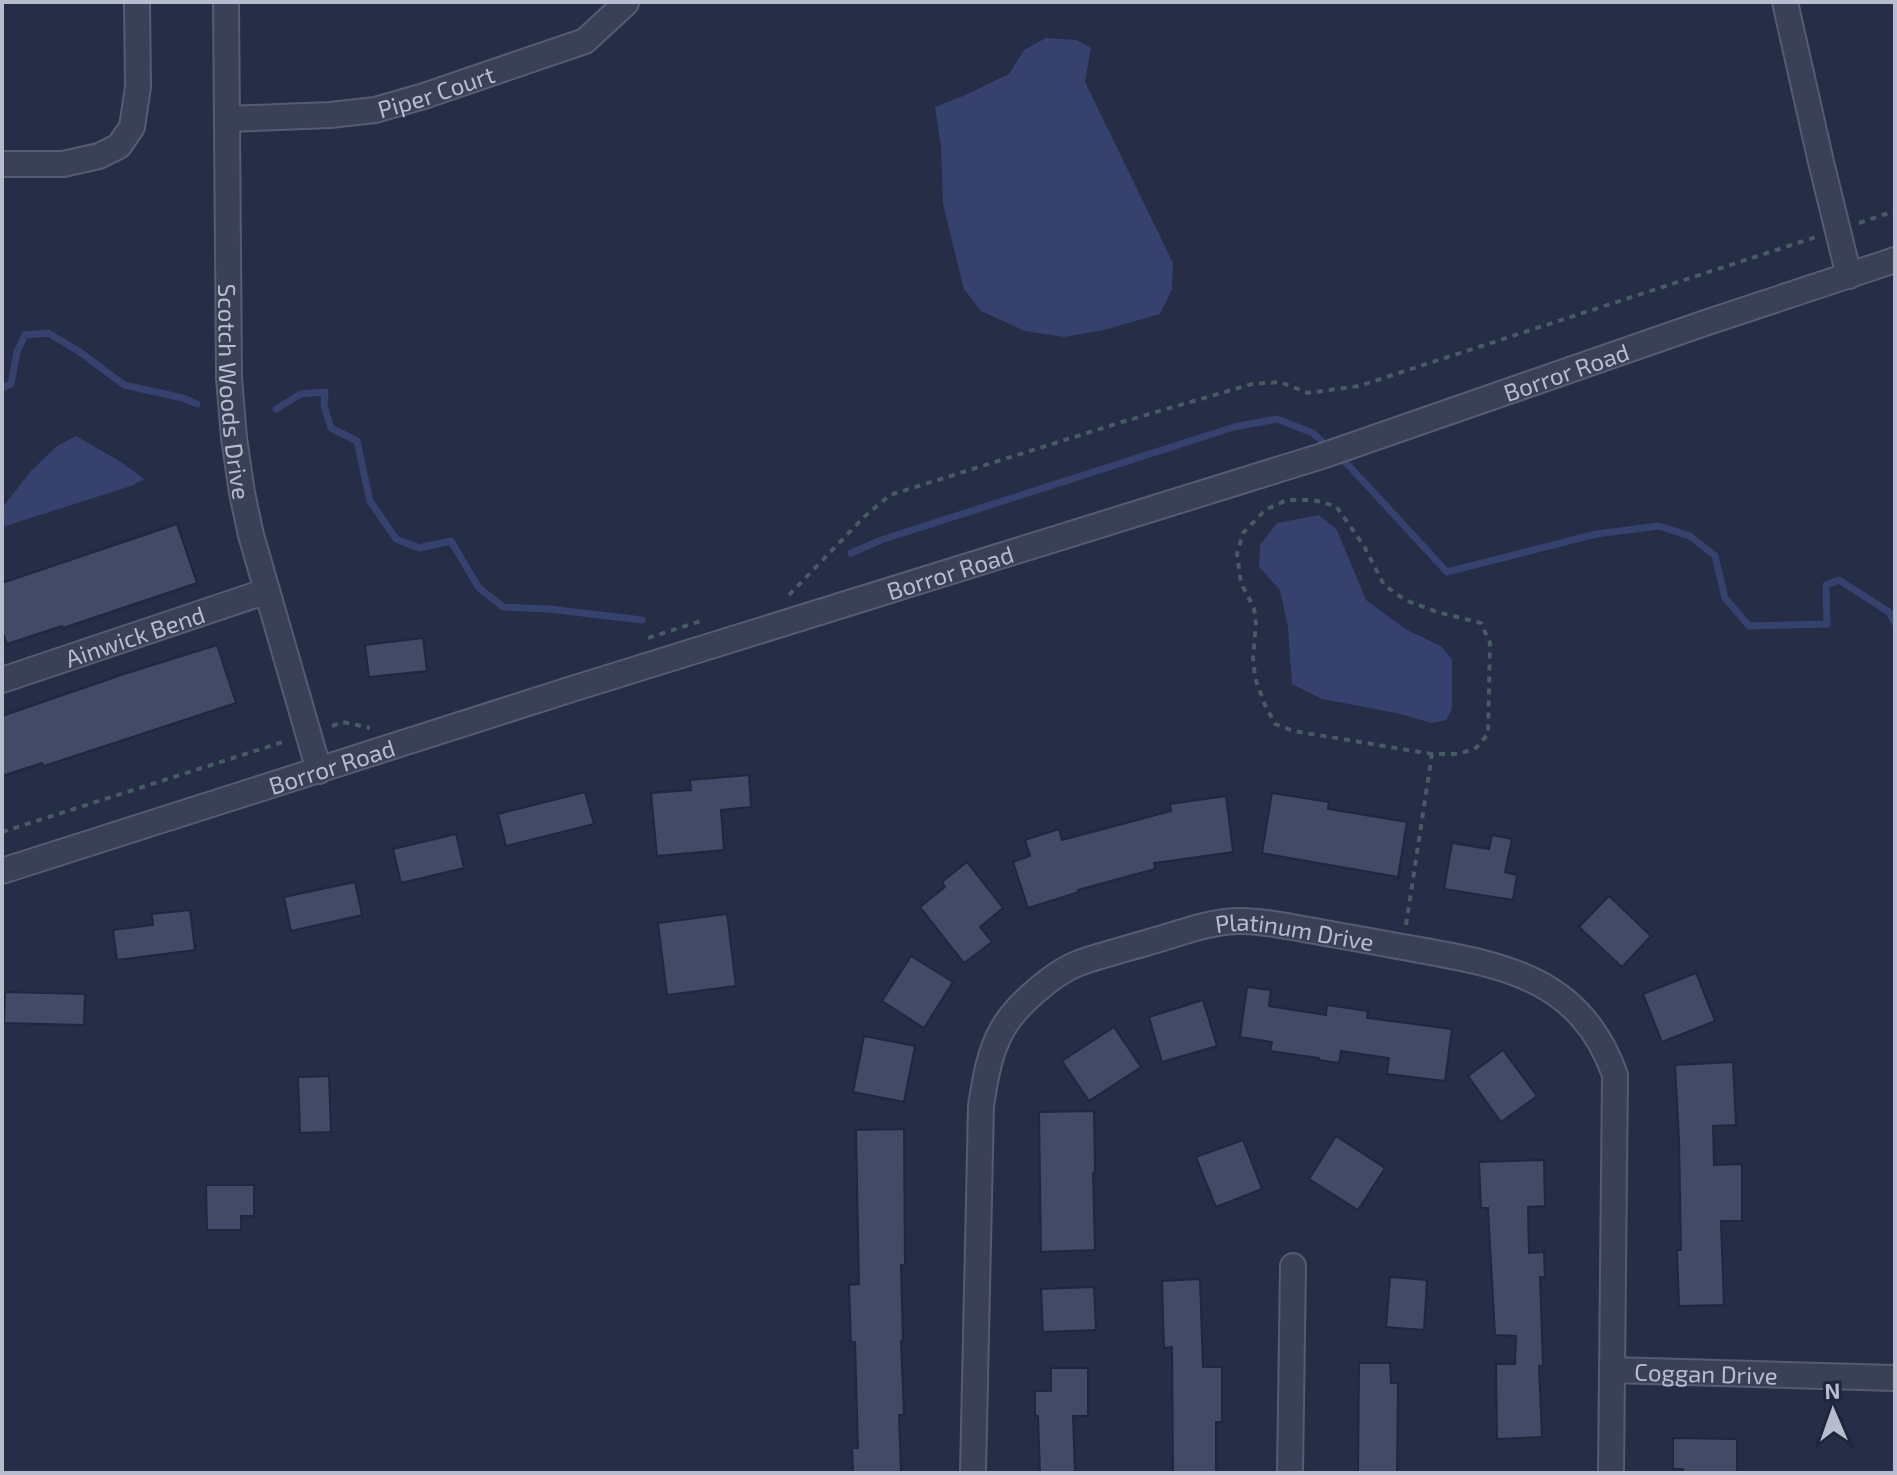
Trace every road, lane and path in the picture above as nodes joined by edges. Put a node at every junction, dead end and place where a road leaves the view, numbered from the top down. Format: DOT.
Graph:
graph roads {
  1 [pos="137,2"];
  2 [pos="226,2"];
  3 [pos="1785,2"];
  4 [pos="626,3"];
  5 [pos="227,119"];
  6 [pos="2,164"];
  7 [pos="1895,211"];
  8 [pos="1838,230"];
  9 [pos="1895,260"];
  10 [pos="1849,276"];
  11 [pos="267,591"];
  12 [pos="781,598"];
  13 [pos="707,620"];
  14 [pos="643,640"];
  15 [pos="2,680"];
  16 [pos="380,726"];
  17 [pos="308,734"];
  18 [pos="1432,754"];
  19 [pos="319,771"];
  20 [pos="2,832"];
  21 [pos="2,871"];
  22 [pos="1403,947"];
  23 [pos="1293,1266"];
  24 [pos="1612,1370"];
  25 [pos="1895,1378"];
  26 [pos="973,1473"];
  27 [pos="1290,1473"];
  28 [pos="1611,1473"];
  1 -- 6 [label="street"];
  2 -- 5 [label="street, Scotch Woods Drive"];
  3 -- 8 [label="street"];
  4 -- 5 [label="street, Piper Court"];
  5 -- 11 [label="street, Scotch Woods Drive"];
  7 -- 8 [label="path"];
  8 -- 10 [label="street"];
  8 -- 12 [label="path"];
  9 -- 10 [label="street, Borror Road"];
  10 -- 19 [label="street, Borror Road"];
  11 -- 15 [label="street, Ainwick Bend"];
  11 -- 17 [label="street, Scotch Woods Drive"];
  13 -- 14 [label="path"];
  16 -- 17 [label="path"];
  17 -- 19 [label="street, Scotch Woods Drive"];
  17 -- 20 [label="path"];
  18 -- 18 [label="path"];
  18 -- 22 [label="path"];
  19 -- 21 [label="street, Borror Road"];
  22 -- 24 [label="street, Platinum Drive"];
  22 -- 26 [label="street, Platinum Drive"];
  23 -- 27 [label="street"];
  24 -- 25 [label="street, Coggan Drive"];
  24 -- 28 [label="street, Platinum Drive"];
}
